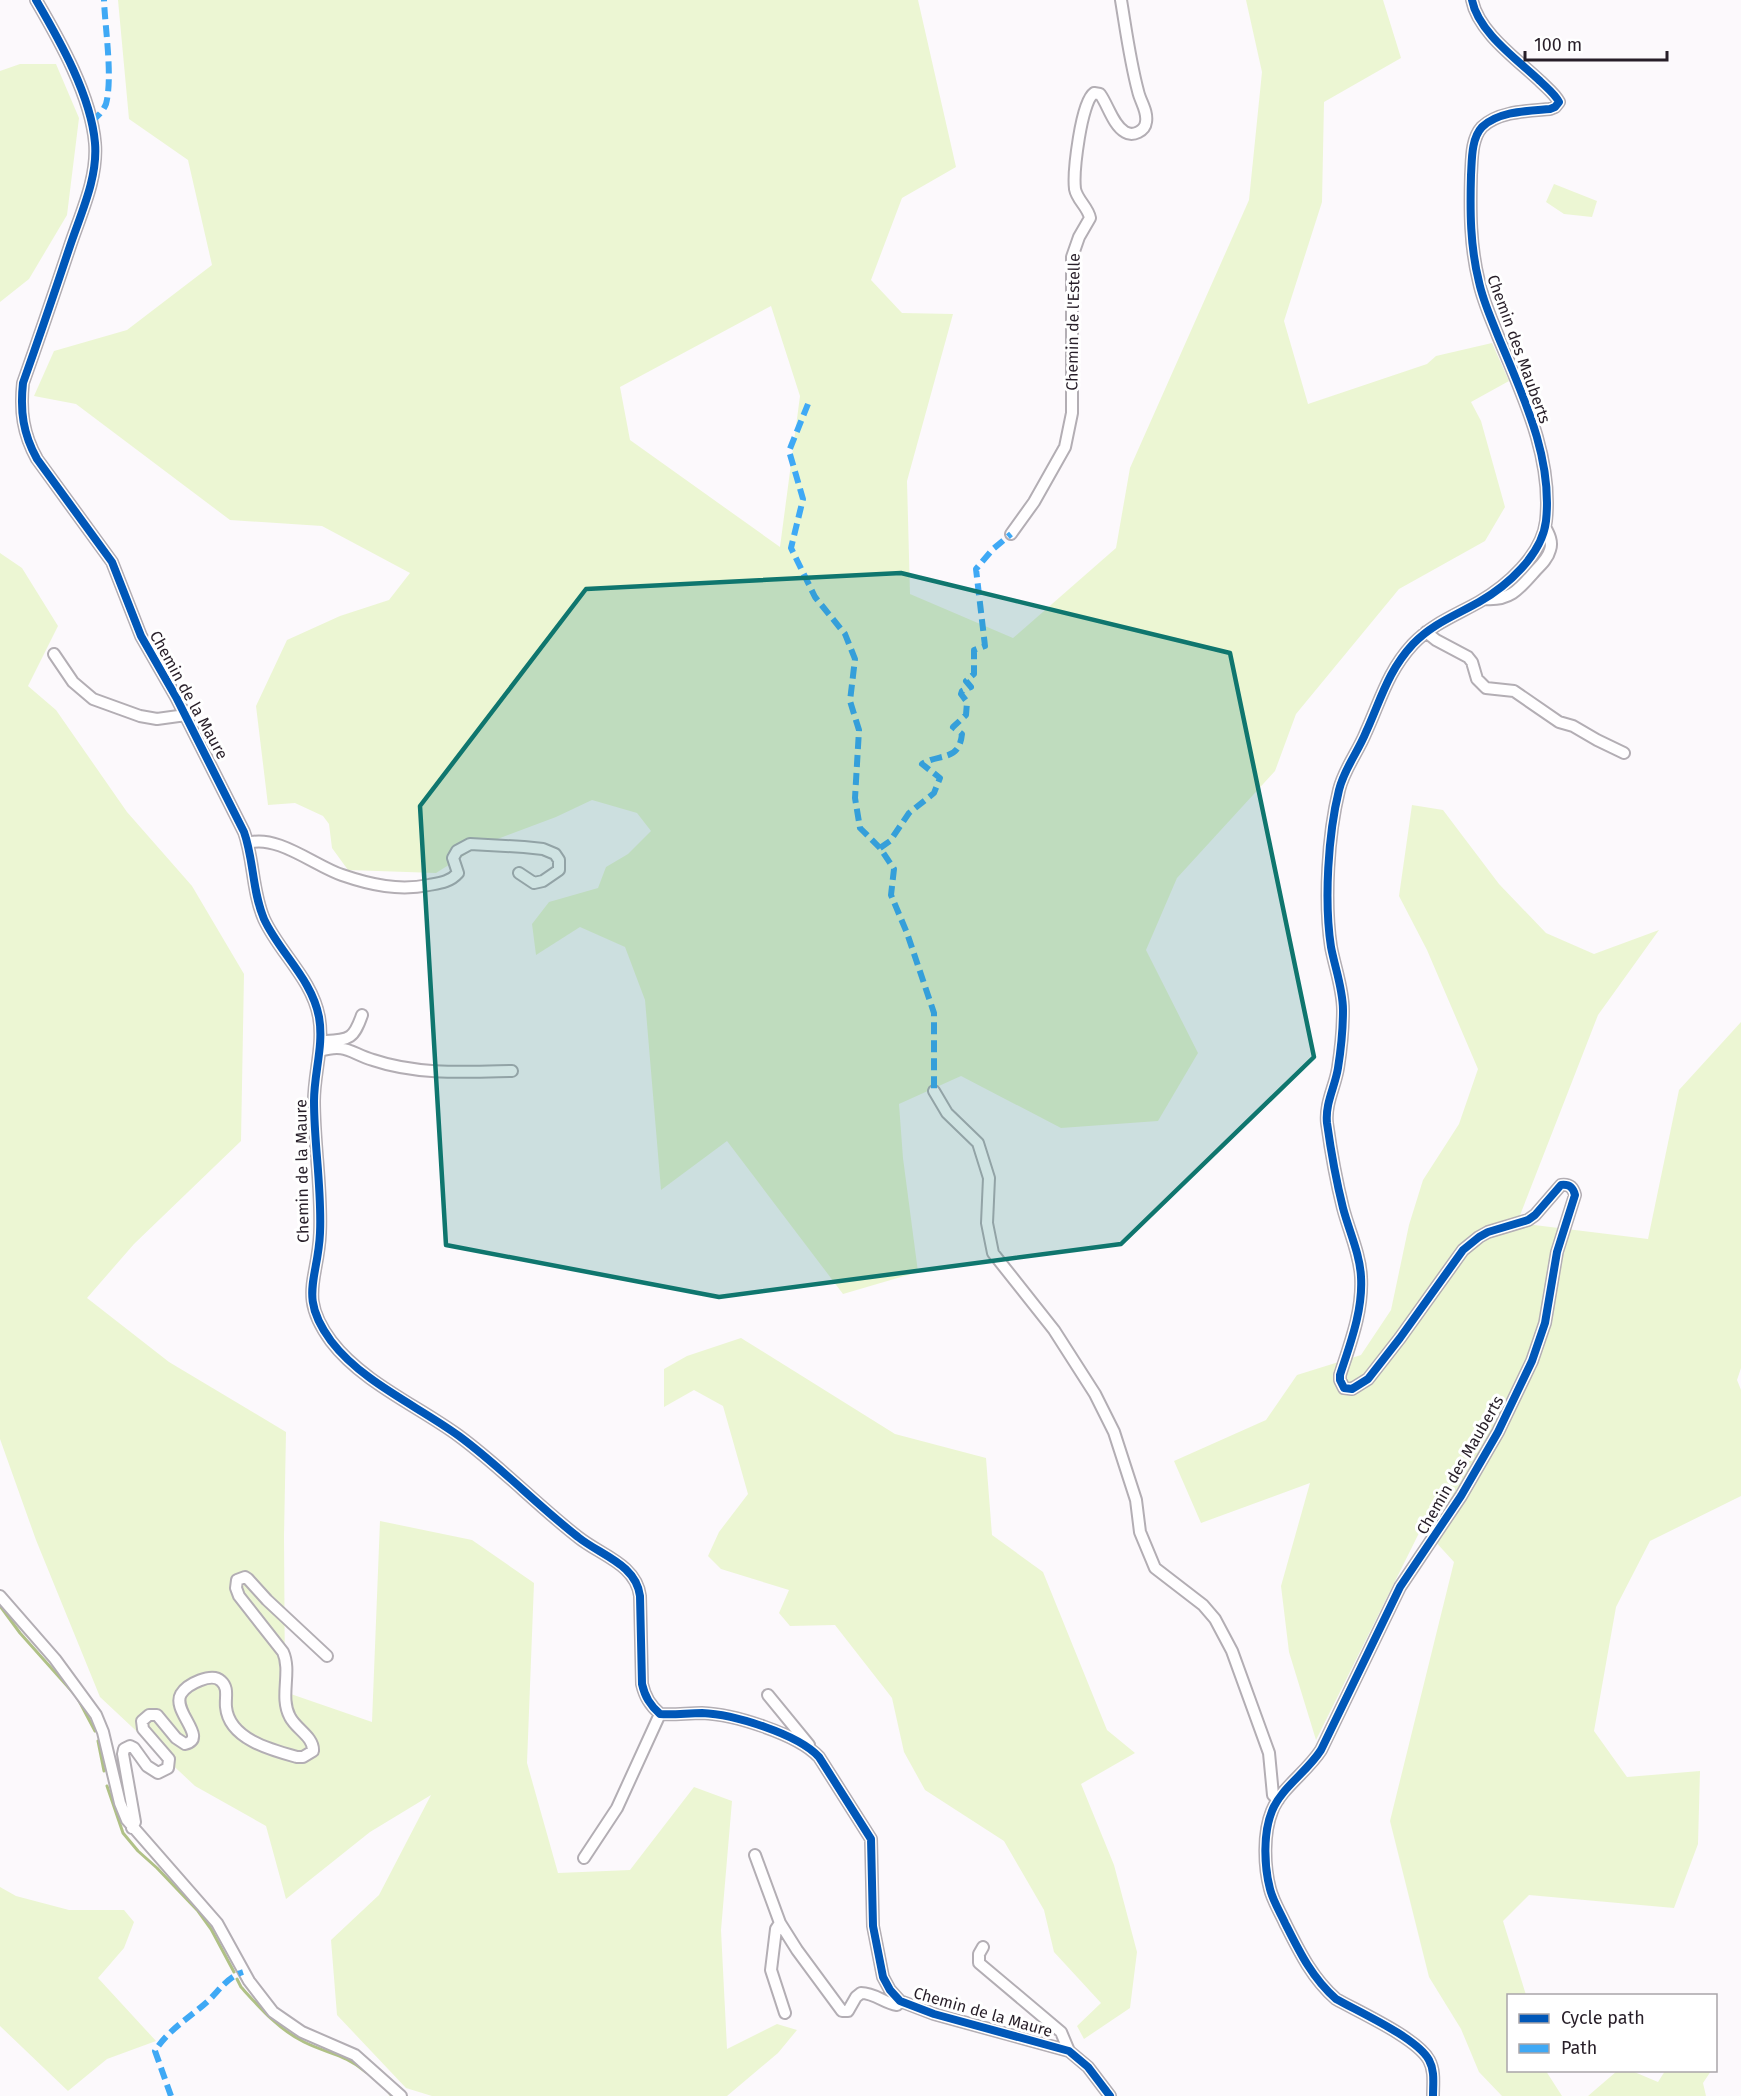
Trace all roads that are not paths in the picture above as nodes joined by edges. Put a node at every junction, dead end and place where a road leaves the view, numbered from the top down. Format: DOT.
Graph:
graph roads {
  1 [pos="36,0"];
  2 [pos="1121,0"];
  3 [pos="1472,0"];
  4 [pos="1011,534"];
  5 [pos="1426,632"];
  6 [pos="54,654"];
  7 [pos="186,716"];
  8 [pos="1624,753"];
  9 [pos="248,843"];
  10 [pos="519,873"];
  11 [pos="362,1016"];
  12 [pos="320,1046"];
  13 [pos="512,1071"];
  14 [pos="934,1091"];
  15 [pos="0,1596"];
  16 [pos="327,1656"];
  17 [pos="768,1695"];
  18 [pos="660,1714"];
  19 [pos="810,1748"];
  20 [pos="1278,1800"];
  21 [pos="132,1827"];
  22 [pos="754,1856"];
  23 [pos="584,1858"];
  24 [pos="780,1923"];
  25 [pos="983,1947"];
  26 [pos="900,2001"];
  27 [pos="785,2013"];
  28 [pos="1069,2051"];
  29 [pos="401,2096"];
  30 [pos="1110,2096"];
  31 [pos="1433,2096"];
  1 -- 7 [label="street, Chemin de la Maure"];
  2 -- 4 [label="street, Chemin de l'Estelle"];
  3 -- 5 [label="street, Chemin des Mauberts"];
  5 -- 8 [label="street"];
  5 -- 20 [label="street, Chemin des Mauberts"];
  6 -- 7 [label="street"];
  7 -- 9 [label="street, Chemin de la Maure"];
  9 -- 10 [label="street"];
  9 -- 12 [label="street, Chemin de la Maure"];
  11 -- 12 [label="street"];
  12 -- 13 [label="street"];
  12 -- 18 [label="street, Chemin de la Maure"];
  14 -- 20 [label="street"];
  15 -- 21 [label="street"];
  16 -- 21 [label="street"];
  17 -- 19 [label="street"];
  18 -- 19 [label="street, Chemin de la Maure"];
  18 -- 23 [label="street"];
  19 -- 26 [label="street, Chemin de la Maure"];
  20 -- 31 [label="street"];
  21 -- 29 [label="street"];
  22 -- 24 [label="street, Chemin de la Maure"];
  24 -- 26 [label="street, Chemin de la Maure"];
  24 -- 27 [label="street"];
  25 -- 28 [label="street"];
  26 -- 28 [label="street, Chemin de la Maure"];
  28 -- 30 [label="street, Chemin de la Maure"];
}
